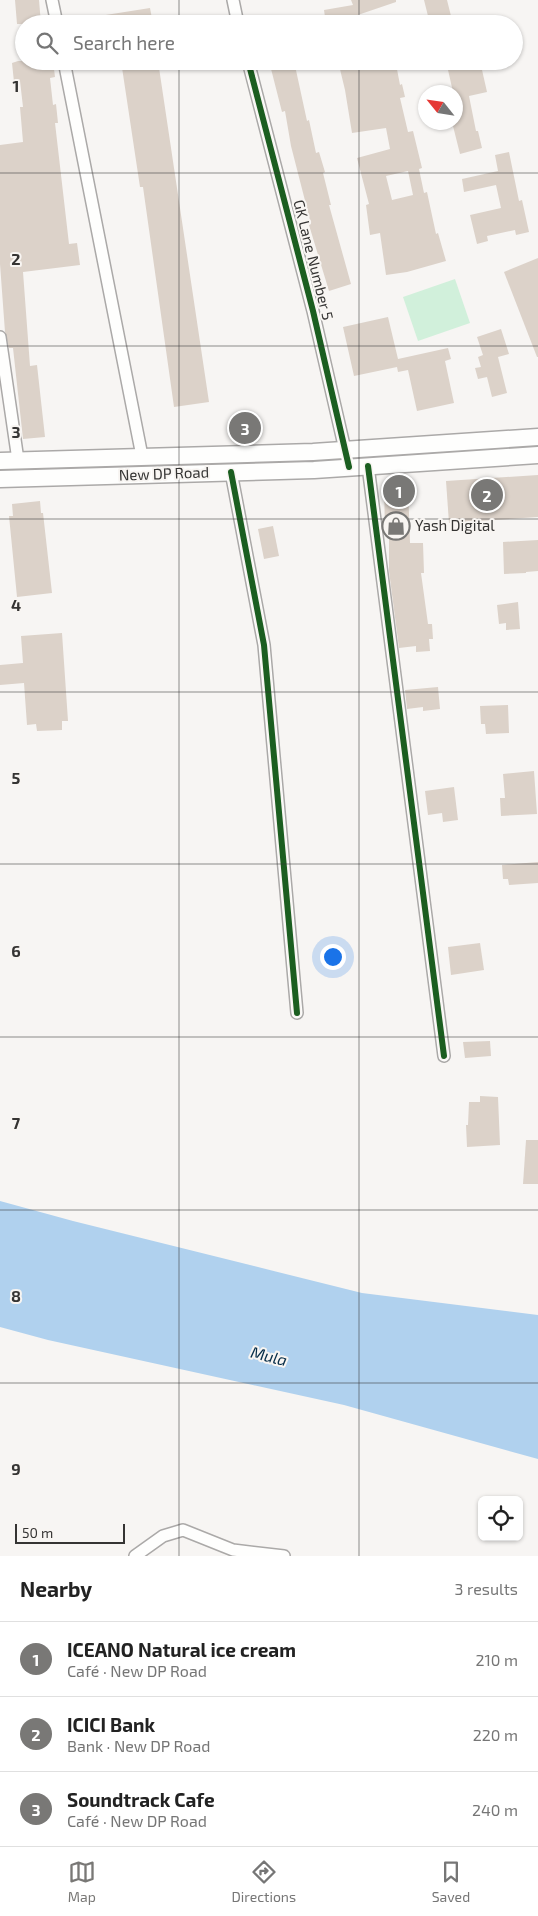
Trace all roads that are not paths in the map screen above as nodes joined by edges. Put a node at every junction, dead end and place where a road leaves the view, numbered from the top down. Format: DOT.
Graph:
graph roads {
  1 [pos="52,0"];
  2 [pos="233,0"];
  3 [pos="55,15"];
  4 [pos="236,15"];
  5 [pos="66,70"];
  6 [pos="250,70"];
  7 [pos="0,337"];
  8 [pos="2,365"];
  9 [pos="538,437"];
  10 [pos="346,450"];
  11 [pos="538,455"];
  12 [pos="142,456"];
  13 [pos="18,460"];
  14 [pos="0,461"];
  15 [pos="368,466"];
  16 [pos="349,467"];
  17 [pos="230,472"];
  18 [pos="0,479"];
  19 [pos="296,1013"];
  20 [pos="444,1056"];
  21 [pos="136,1556"];
  22 [pos="284,1556"];
  1 -- 3 [label="street"];
  2 -- 4 [label="street"];
  5 -- 12 [label="street"];
  6 -- 10 [label="street, GK Lane Number 5"];
  7 -- 8 [label="street"];
  8 -- 13 [label="street"];
  9 -- 10 [label="main road, New DP Road"];
  10 -- 12 [label="main road, New DP Road"];
  10 -- 16 [label="street, GK Lane Number 5"];
  11 -- 15 [label="main road, New DP Road"];
  12 -- 13 [label="main road, New DP Road"];
  13 -- 14 [label="main road, New DP Road"];
  15 -- 16 [label="main road, New DP Road"];
  15 -- 20 [label="street"];
  16 -- 17 [label="main road, New DP Road"];
  17 -- 18 [label="main road, New DP Road"];
  17 -- 19 [label="street"];
  21 -- 22 [label="street"];
}
